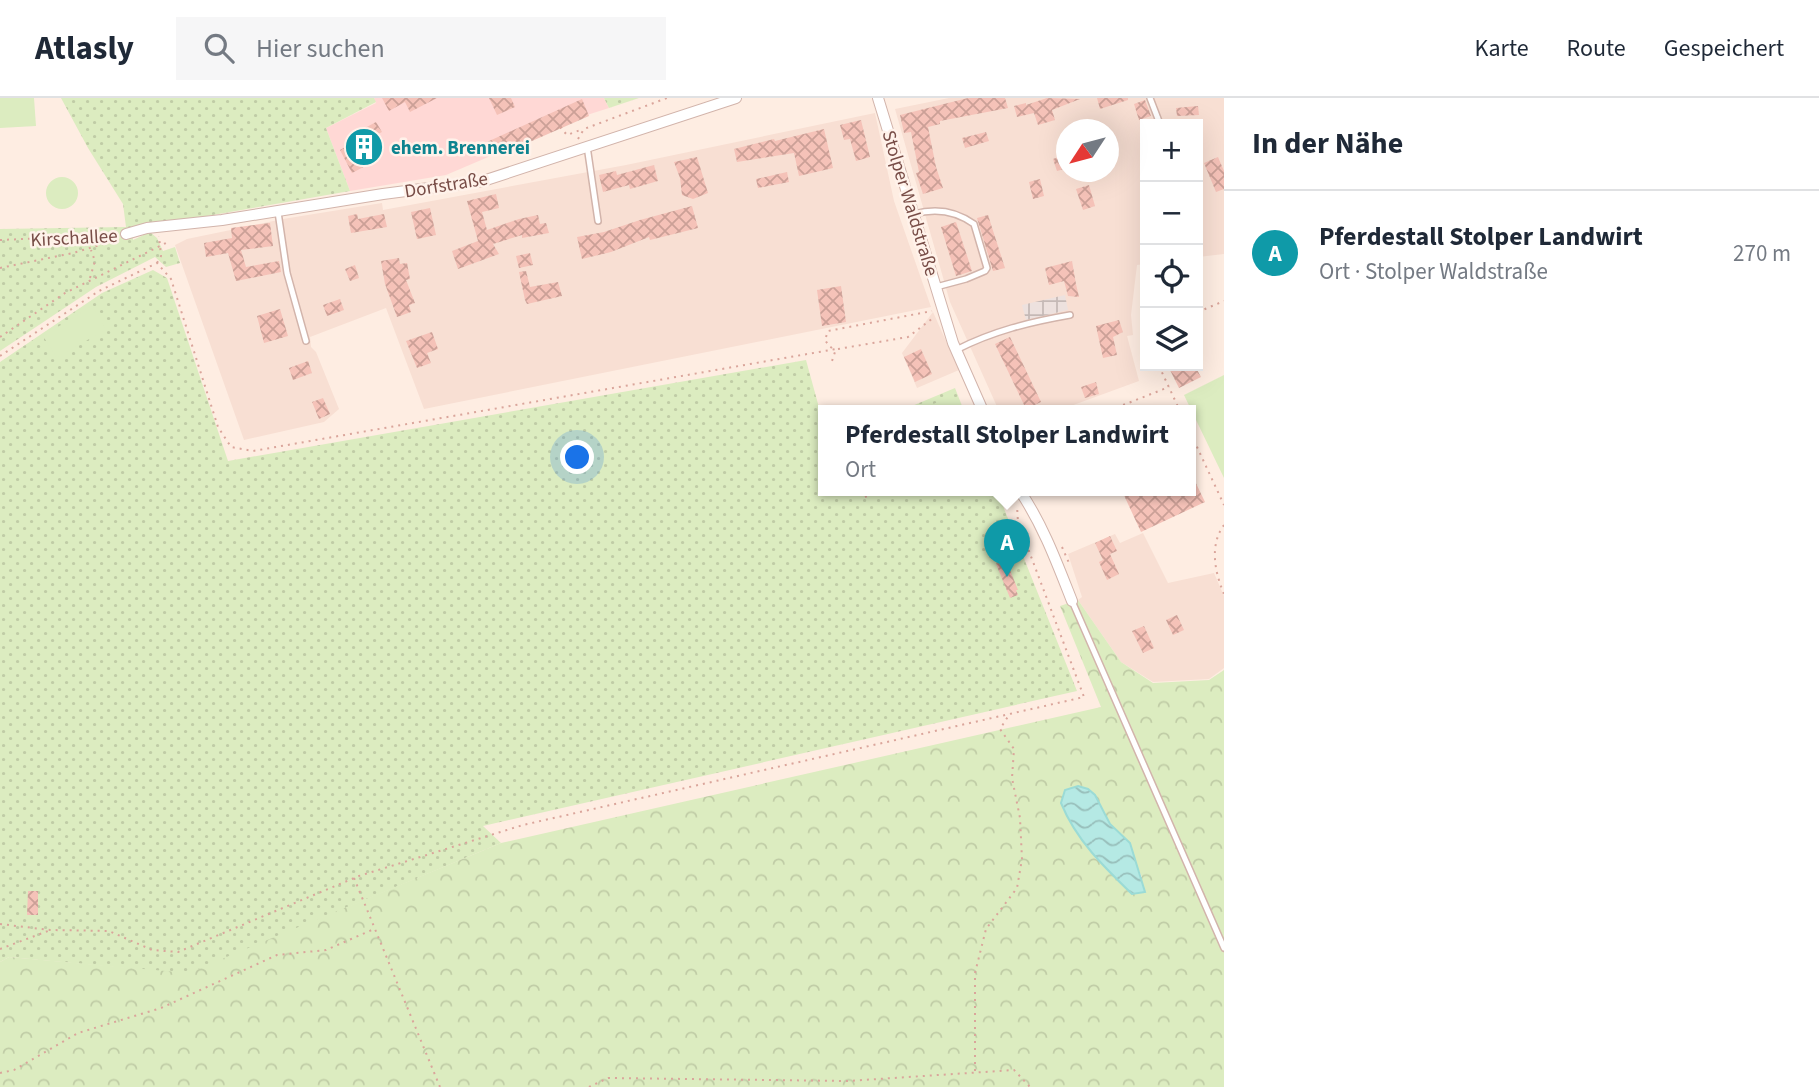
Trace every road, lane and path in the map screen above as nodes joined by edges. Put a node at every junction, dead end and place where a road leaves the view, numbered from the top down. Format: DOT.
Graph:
graph roads {
  1 [pos="667,98"];
  2 [pos="736,98"];
  3 [pos="878,98"];
  4 [pos="1150,98"];
  5 [pos="1158,119"];
  6 [pos="560,127"];
  7 [pos="584,129"];
  8 [pos="587,146"];
  9 [pos="576,150"];
  10 [pos="278,212"];
  11 [pos="914,214"];
  12 [pos="598,221"];
  13 [pos="153,228"];
  14 [pos="126,234"];
  15 [pos="0,240"];
  16 [pos="168,242"];
  17 [pos="160,245"];
  18 [pos="90,249"];
  19 [pos="157,263"];
  20 [pos="0,268"];
  21 [pos="89,280"];
  22 [pos="936,287"];
  23 [pos="1224,301"];
  24 [pos="1203,310"];
  25 [pos="1070,315"];
  26 [pos="0,337"];
  27 [pos="306,341"];
  28 [pos="836,349"];
  29 [pos="956,350"];
  30 [pos="0,356"];
  31 [pos="831,364"];
  32 [pos="1161,371"];
  33 [pos="1169,387"];
  34 [pos="980,405"];
  35 [pos="1124,405"];
  36 [pos="1177,405"];
  37 [pos="1196,445"];
  38 [pos="1019,496"];
  39 [pos="1224,505"];
  40 [pos="1224,525"];
  41 [pos="1224,594"];
  42 [pos="1072,601"];
  43 [pos="1010,714"];
  44 [pos="354,878"];
  45 [pos="0,924"];
  46 [pos="374,929"];
  47 [pos="50,930"];
  48 [pos="1224,948"];
  49 [pos="0,949"];
  50 [pos="975,1072"];
  51 [pos="0,1073"];
  52 [pos="440,1087"];
  53 [pos="589,1087"];
  54 [pos="1030,1087"];
  1 -- 7 [label="path"];
  2 -- 8 [label="street, Dorfstraße"];
  3 -- 11 [label="street, Stolper Waldstraße"];
  4 -- 5 [label="lane"];
  6 -- 7 [label="path"];
  7 -- 9 [label="path"];
  8 -- 9 [label="street, Dorfstraße"];
  8 -- 12 [label="lane"];
  9 -- 10 [label="street, Dorfstraße"];
  10 -- 13 [label="street, Dorfstraße"];
  10 -- 27 [label="lane"];
  11 -- 22 [label="street, Stolper Waldstraße"];
  11 -- 22 [label="lane"];
  13 -- 14 [label="street, Kirschallee"];
  13 -- 17 [label="path"];
  14 -- 15 [label="path, Kirschallee"];
  14 -- 18 [label="path"];
  16 -- 17 [label="path"];
  17 -- 19 [label="path"];
  17 -- 21 [label="path"];
  18 -- 20 [label="path"];
  18 -- 21 [label="path"];
  19 -- 28 [label="path"];
  19 -- 30 [label="path"];
  21 -- 26 [label="path"];
  22 -- 29 [label="street, Stolper Waldstraße"];
  23 -- 24 [label="path"];
  25 -- 29 [label="lane"];
  28 -- 28 [label="path"];
  28 -- 31 [label="path"];
  29 -- 34 [label="street, Stolper Waldstraße"];
  32 -- 33 [label="path"];
  33 -- 35 [label="path"];
  33 -- 36 [label="path"];
  37 -- 39 [label="path"];
  38 -- 42 [label="street"];
  38 -- 43 [label="path"];
  40 -- 41 [label="path"];
  42 -- 48 [label="lane"];
  43 -- 44 [label="path"];
  43 -- 50 [label="path"];
  44 -- 46 [label="path"];
  44 -- 47 [label="path"];
  45 -- 47 [label="path"];
  46 -- 51 [label="path"];
  46 -- 52 [label="path"];
  47 -- 49 [label="path"];
  50 -- 53 [label="path"];
  50 -- 54 [label="path"];
}
